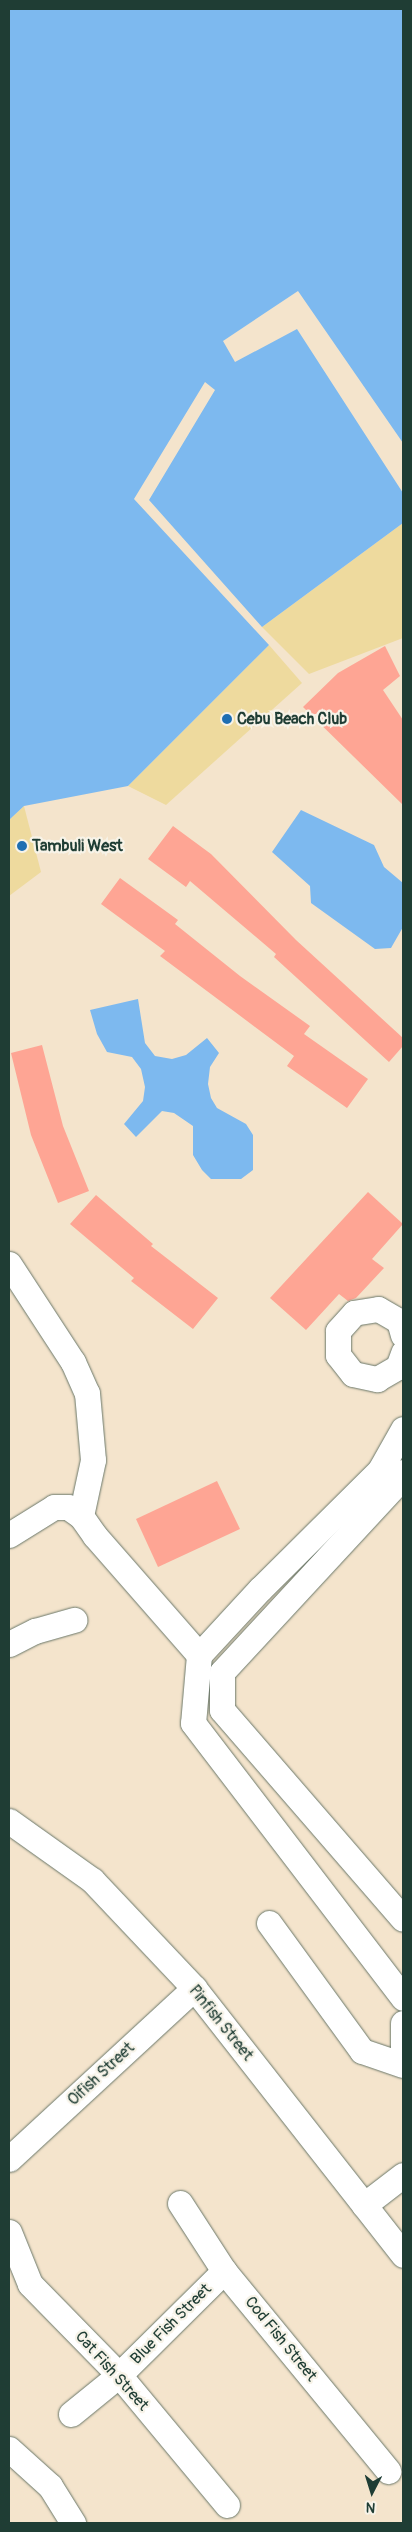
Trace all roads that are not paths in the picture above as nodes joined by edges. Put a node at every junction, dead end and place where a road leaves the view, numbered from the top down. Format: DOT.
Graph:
graph roads {
  1 [pos="9,1264"];
  2 [pos="403,1335"];
  3 [pos="402,1364"];
  4 [pos="401,1438"];
  5 [pos="394,1475"];
  6 [pos="81,1516"];
  7 [pos="9,1535"];
  8 [pos="74,1620"];
  9 [pos="9,1644"];
  10 [pos="198,1655"];
  11 [pos="222,1710"];
  12 [pos="198,1729"];
  13 [pos="9,1821"];
  14 [pos="403,1919"];
  15 [pos="269,1923"];
  16 [pos="194,1988"];
  17 [pos="403,1998"];
  18 [pos="403,2023"];
  19 [pos="403,2052"];
  20 [pos="403,2065"];
  21 [pos="9,2159"];
  22 [pos="403,2175"];
  23 [pos="180,2203"];
  24 [pos="364,2205"];
  25 [pos="9,2232"];
  26 [pos="403,2255"];
  27 [pos="224,2271"];
  28 [pos="119,2375"];
  29 [pos="70,2414"];
  30 [pos="11,2453"];
  31 [pos="388,2471"];
  32 [pos="226,2504"];
  33 [pos="73,2523"];
  1 -- 6 [label="street"];
  2 -- 3 [label="street"];
  4 -- 5 [label="street"];
  5 -- 10 [label="street"];
  5 -- 11 [label="street"];
  6 -- 7 [label="street"];
  6 -- 10 [label="street"];
  8 -- 9 [label="street"];
  10 -- 12 [label="street"];
  11 -- 12 [label="street"];
  11 -- 14 [label="street"];
  12 -- 17 [label="street"];
  13 -- 16 [label="street, Pinfish Street"];
  15 -- 20 [label="street"];
  16 -- 21 [label="street, Oifish Street"];
  16 -- 24 [label="street, Pinfish Street"];
  18 -- 19 [label="street"];
  22 -- 24 [label="street"];
  23 -- 27 [label="street, Cod Fish Street"];
  24 -- 26 [label="street, Pinfish Street"];
  25 -- 28 [label="street, Cat Fish Street"];
  27 -- 28 [label="street, Blue Fish Street"];
  27 -- 31 [label="street, Cod Fish Street"];
  28 -- 29 [label="street, Blue Fish Street"];
  28 -- 32 [label="street, Cat Fish Street"];
  30 -- 33 [label="street"];
}
